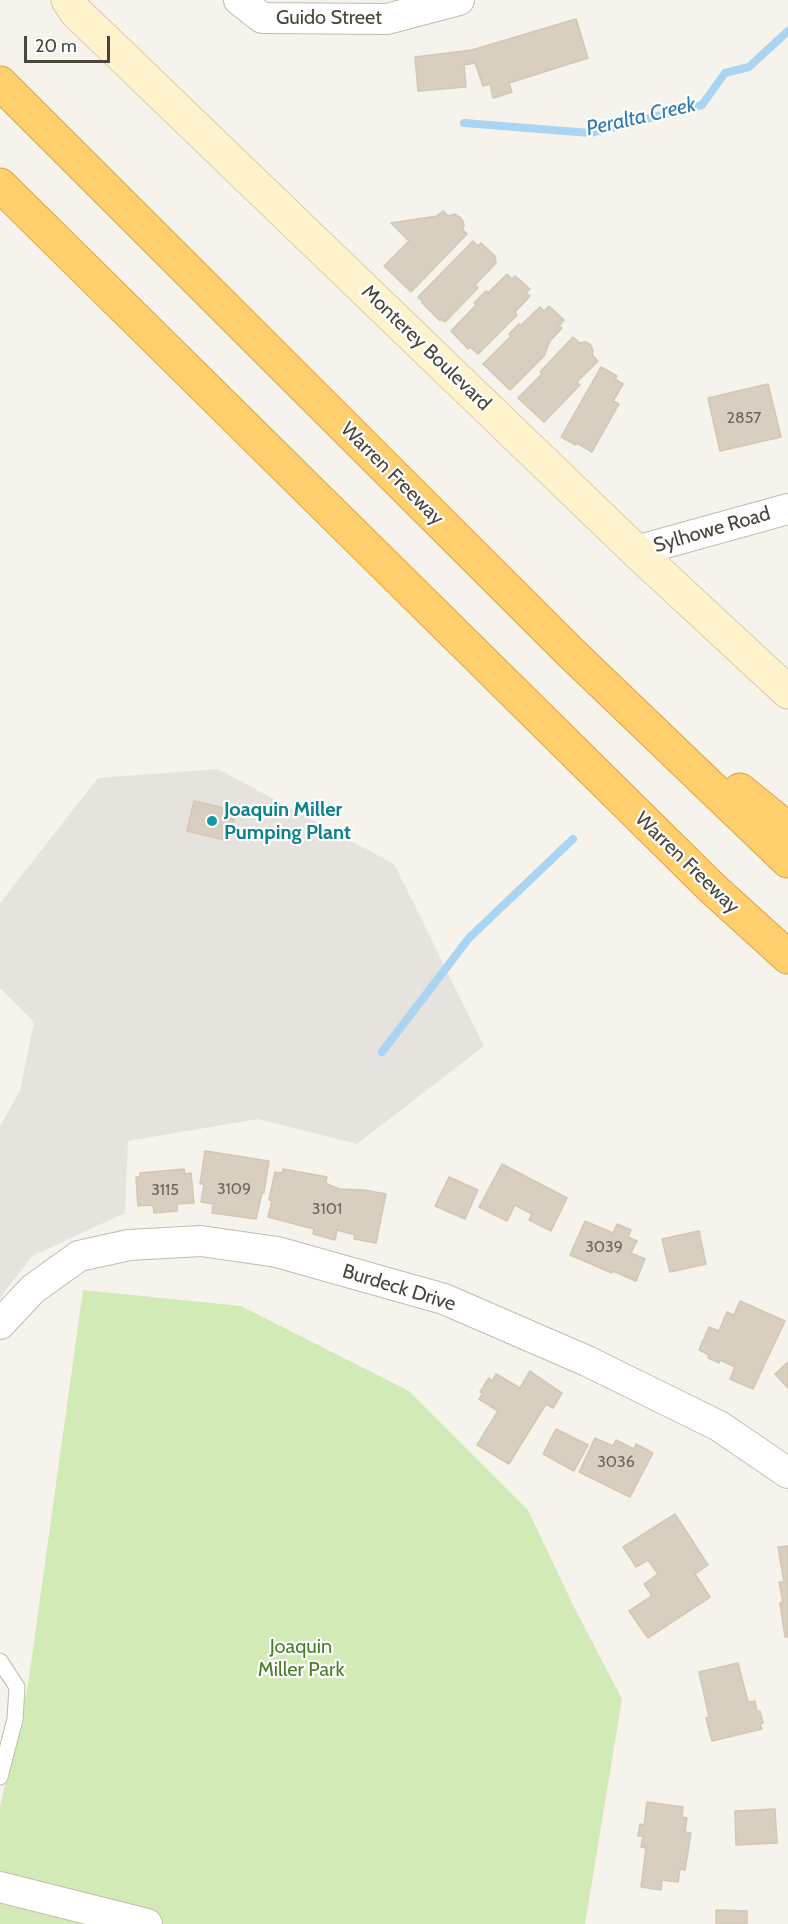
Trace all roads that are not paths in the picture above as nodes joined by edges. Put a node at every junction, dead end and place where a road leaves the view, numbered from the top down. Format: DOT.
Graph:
graph roads {
  1 [pos="68,0"];
  2 [pos="239,0"];
  3 [pos="459,0"];
  4 [pos="0,83"];
  5 [pos="0,185"];
  6 [pos="788,509"];
  7 [pos="636,551"];
  8 [pos="569,651"];
  9 [pos="788,692"];
  10 [pos="788,829"];
  11 [pos="788,861"];
  12 [pos="788,957"];
  13 [pos="0,1324"];
  14 [pos="788,1473"];
  15 [pos="0,1661"];
  16 [pos="0,1777"];
  17 [pos="0,1887"];
  18 [pos="147,1924"];
  1 -- 7 [label="street, Monterey Boulevard"];
  2 -- 3 [label="street, Guido Street"];
  4 -- 8 [label="highway, Warren Freeway"];
  5 -- 12 [label="highway, Warren Freeway"];
  6 -- 7 [label="street, Sylhowe Road"];
  7 -- 9 [label="street, Monterey Boulevard"];
  8 -- 10 [label="highway"];
  8 -- 11 [label="highway, Warren Freeway"];
  13 -- 14 [label="street, Burdeck Drive"];
  15 -- 16 [label="lane"];
  17 -- 18 [label="street"];
}
